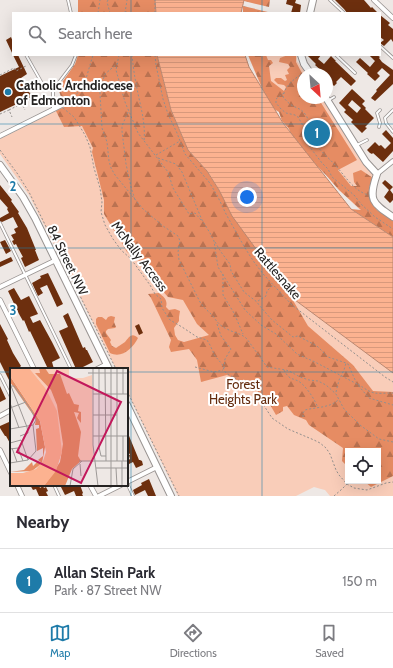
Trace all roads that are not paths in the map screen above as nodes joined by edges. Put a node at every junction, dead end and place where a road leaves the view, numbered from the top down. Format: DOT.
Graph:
graph roads {
  1 [pos="68,0"];
  2 [pos="313,0"];
  3 [pos="330,0"];
  4 [pos="374,0"];
  5 [pos="72,12"];
  6 [pos="310,12"];
  7 [pos="343,12"];
  8 [pos="393,18"];
  9 [pos="381,47"];
  10 [pos="27,56"];
  11 [pos="76,56"];
  12 [pos="301,56"];
  13 [pos="337,56"];
  14 [pos="393,58"];
  15 [pos="307,68"];
  16 [pos="355,73"];
  17 [pos="53,90"];
  18 [pos="64,104"];
  19 [pos="330,104"];
  20 [pos="53,109"];
  21 [pos="380,110"];
  22 [pos="393,110"];
  23 [pos="380,127"];
  24 [pos="393,132"];
  25 [pos="0,136"];
  26 [pos="367,140"];
  27 [pos="356,146"];
  28 [pos="393,162"];
  29 [pos="0,165"];
  30 [pos="377,174"];
  31 [pos="393,217"];
  32 [pos="0,223"];
  33 [pos="56,260"];
  34 [pos="25,275"];
  35 [pos="0,287"];
  36 [pos="0,300"];
  37 [pos="108,367"];
  38 [pos="34,368"];
  39 [pos="71,368"];
  40 [pos="0,375"];
  41 [pos="10,395"];
  42 [pos="128,407"];
  43 [pos="10,411"];
  44 [pos="0,416"];
  45 [pos="0,450"];
  46 [pos="157,467"];
  47 [pos="10,471"];
  48 [pos="128,482"];
  49 [pos="128,484"];
  50 [pos="17,486"];
  51 [pos="54,486"];
  52 [pos="91,486"];
  53 [pos="119,486"];
  54 [pos="22,496"];
  55 [pos="59,496"];
  56 [pos="97,496"];
  57 [pos="133,496"];
  58 [pos="171,496"];
  1 -- 5 [label="lane"];
  2 -- 6 [label="main road"];
  3 -- 7 [label="lane"];
  4 -- 8 [label="street"];
  9 -- 14 [label="lane"];
  10 -- 17 [label="lane"];
  11 -- 17 [label="lane"];
  12 -- 15 [label="main road"];
  13 -- 16 [label="lane"];
  17 -- 20 [label="lane"];
  18 -- 20 [label="street"];
  19 -- 27 [label="main road"];
  20 -- 25 [label="street"];
  21 -- 23 [label="lane"];
  22 -- 24 [label="lane"];
  26 -- 27 [label="lane"];
  27 -- 30 [label="main road"];
  28 -- 30 [label="street"];
  29 -- 33 [label="main road, 84 Street NW"];
  30 -- 31 [label="main road"];
  32 -- 34 [label="lane"];
  33 -- 34 [label="street"];
  33 -- 37 [label="main road, 84 Street NW"];
  34 -- 35 [label="street"];
  34 -- 39 [label="lane"];
  36 -- 38 [label="street"];
  40 -- 41 [label="lane"];
  42 -- 46 [label="main road"];
  43 -- 44 [label="street"];
  45 -- 47 [label="street"];
  46 -- 48 [label="street"];
  46 -- 58 [label="main road"];
  49 -- 57 [label="lane"];
  50 -- 54 [label="street"];
  51 -- 55 [label="lane"];
  52 -- 56 [label="street"];
  53 -- 56 [label="street"];
}
